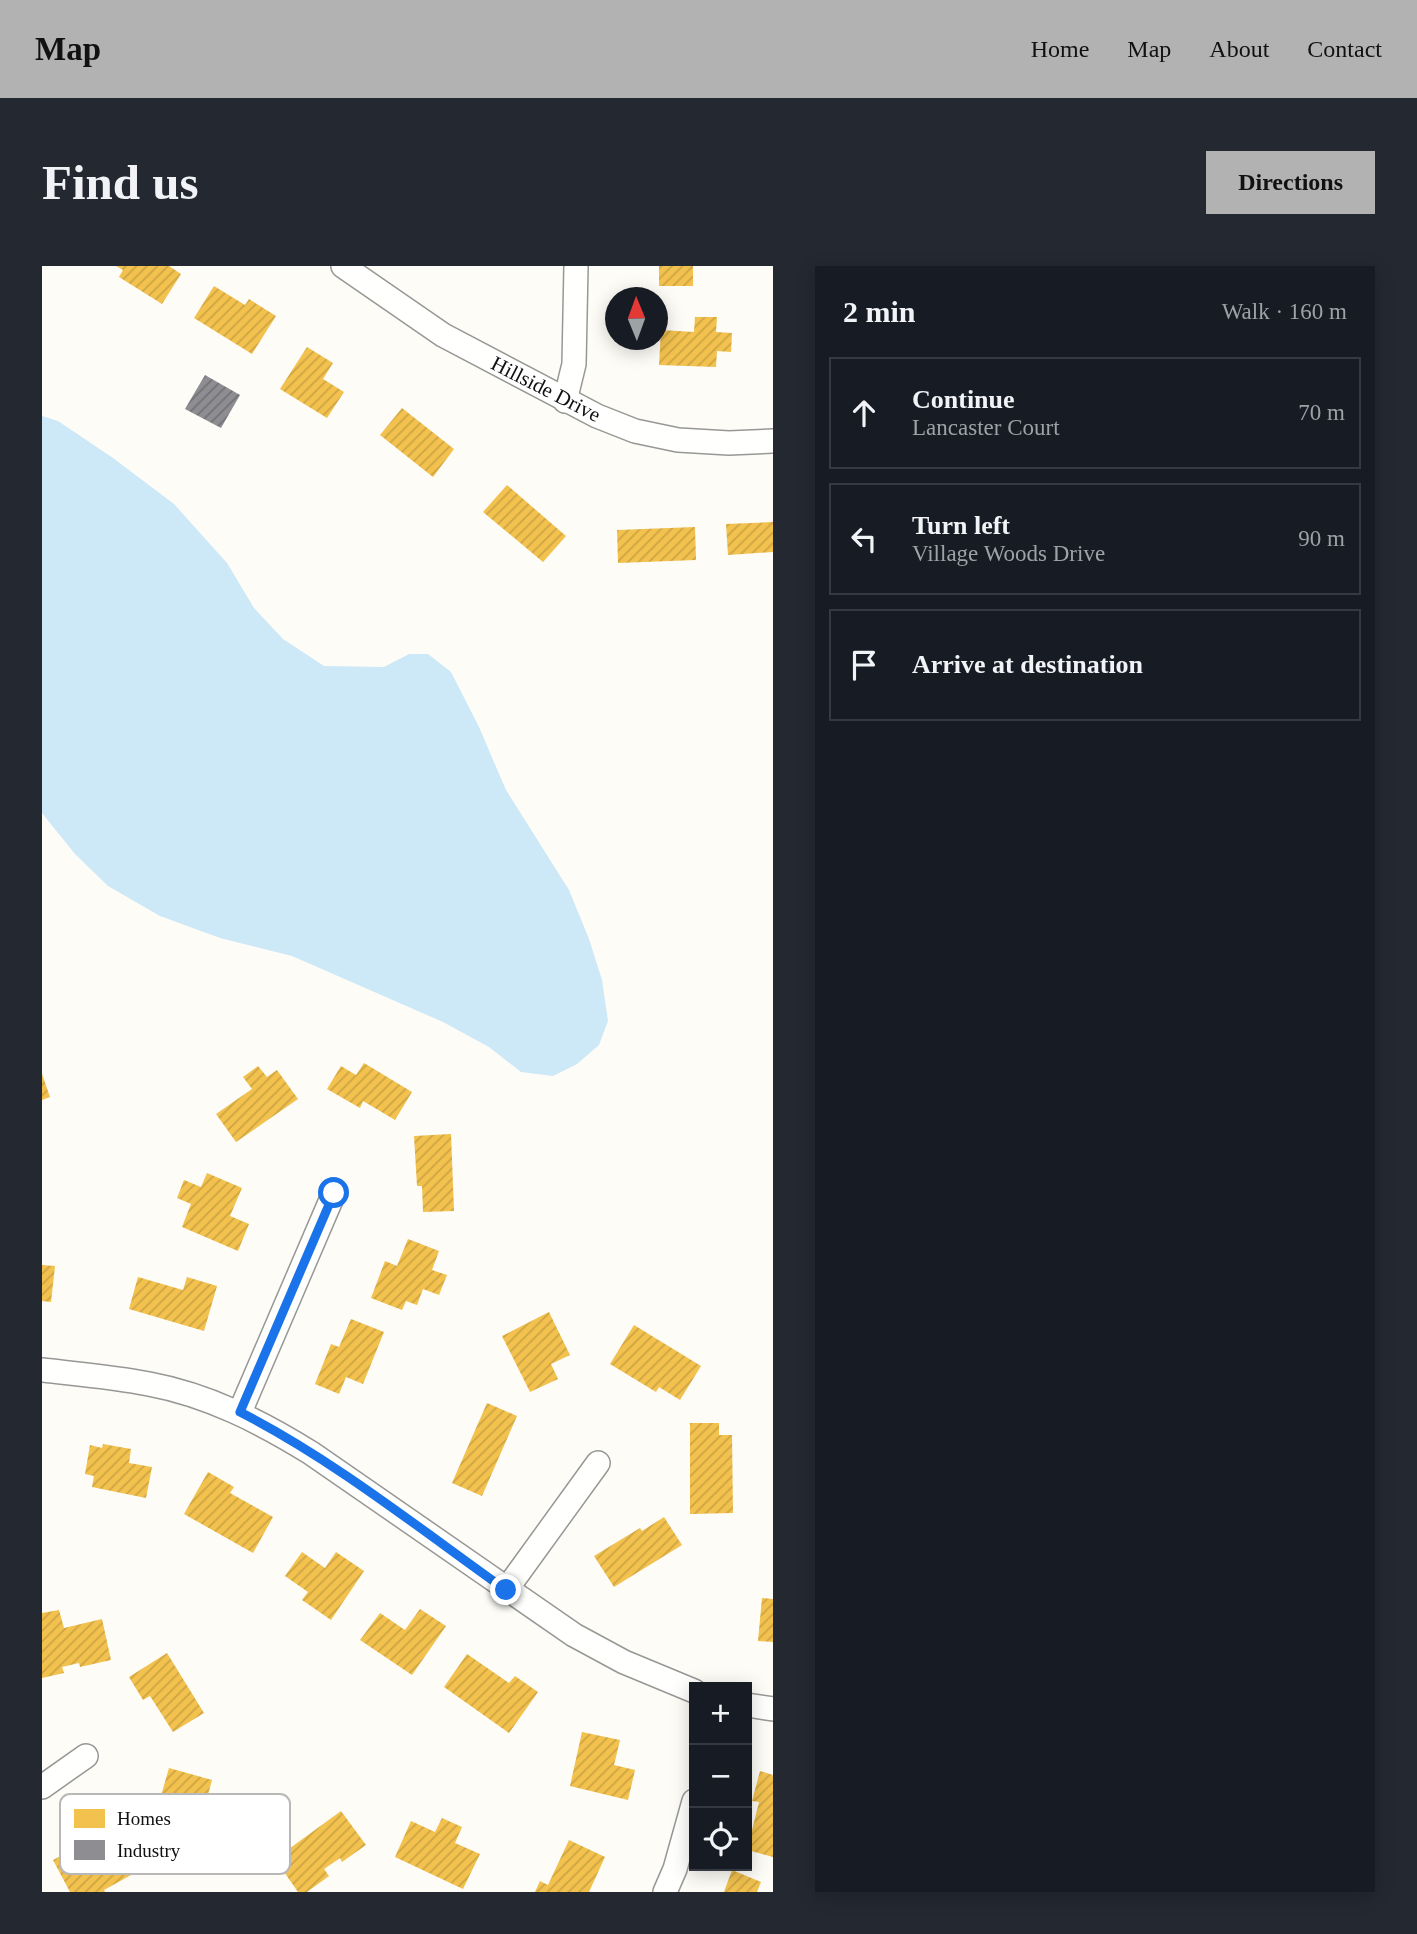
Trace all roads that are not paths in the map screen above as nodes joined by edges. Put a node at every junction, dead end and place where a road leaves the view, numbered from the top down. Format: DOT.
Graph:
graph roads {
  1 [pos="343,266"];
  2 [pos="576,266"];
  3 [pos="565,401"];
  4 [pos="773,441"];
  5 [pos="334,1193"];
  6 [pos="42,1370"];
  7 [pos="240,1412"];
  8 [pos="598,1463"];
  9 [pos="506,1590"];
  10 [pos="689,1689"];
  11 [pos="752,1706"];
  12 [pos="773,1709"];
  13 [pos="86,1756"];
  14 [pos="42,1787"];
  15 [pos="692,1808"];
  16 [pos="665,1892"];
  1 -- 3 [label="street, Hillside Drive"];
  2 -- 3 [label="street"];
  3 -- 4 [label="street, Hillside Drive"];
  5 -- 7 [label="street"];
  6 -- 7 [label="street"];
  7 -- 9 [label="street"];
  8 -- 9 [label="street"];
  9 -- 10 [label="street"];
  11 -- 12 [label="street"];
  13 -- 14 [label="street"];
  15 -- 16 [label="street"];
}
